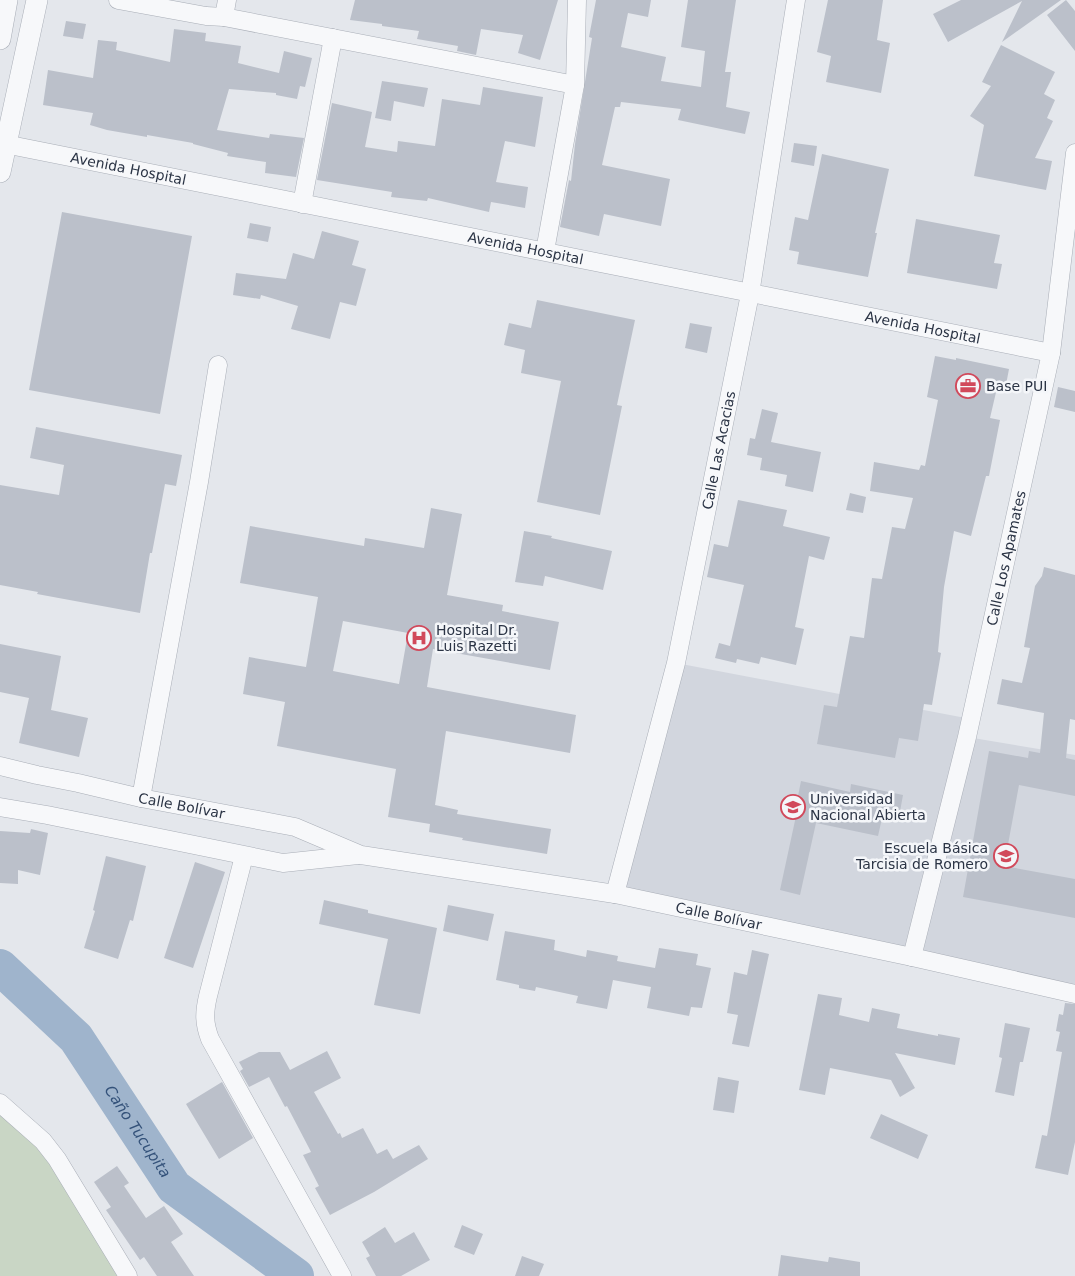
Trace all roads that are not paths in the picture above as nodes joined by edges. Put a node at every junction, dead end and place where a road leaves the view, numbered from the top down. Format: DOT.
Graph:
graph roads {
  1 [pos="7,0"];
  2 [pos="37,0"];
  3 [pos="118,0"];
  4 [pos="577,0"];
  5 [pos="796,0"];
  6 [pos="225,9"];
  7 [pos="333,38"];
  8 [pos="0,39"];
  9 [pos="575,85"];
  10 [pos="3,144"];
  11 [pos="1075,153"];
  12 [pos="0,172"];
  13 [pos="302,204"];
  14 [pos="545,252"];
  15 [pos="750,294"];
  16 [pos="1051,353"];
  17 [pos="218,365"];
  18 [pos="0,766"];
  19 [pos="141,798"];
  20 [pos="0,808"];
  21 [pos="361,855"];
  22 [pos="244,856"];
  23 [pos="615,894"];
  24 [pos="912,957"];
  25 [pos="1075,994"];
  26 [pos="0,1103"];
  27 [pos="128,1276"];
  28 [pos="342,1276"];
  1 -- 8 [label="street"];
  2 -- 10 [label="street"];
  3 -- 6 [label="street"];
  4 -- 9 [label="street"];
  5 -- 15 [label="street, Calle Las Acacias"];
  6 -- 7 [label="street"];
  7 -- 9 [label="street"];
  7 -- 13 [label="street"];
  9 -- 14 [label="street"];
  10 -- 12 [label="street"];
  10 -- 13 [label="street, Avenida Hospital"];
  11 -- 16 [label="street, Calle Los Apamates"];
  13 -- 14 [label="street, Avenida Hospital"];
  14 -- 15 [label="street, Avenida Hospital"];
  15 -- 16 [label="street, Avenida Hospital"];
  15 -- 23 [label="street, Calle Las Acacias"];
  16 -- 24 [label="street, Calle Los Apamates"];
  17 -- 19 [label="street"];
  18 -- 19 [label="street, Calle Bolívar"];
  19 -- 21 [label="street, Calle Bolívar"];
  20 -- 22 [label="street, Calle Bolívar"];
  21 -- 22 [label="street, Calle Bolívar"];
  21 -- 23 [label="street, Calle Bolívar"];
  22 -- 28 [label="street"];
  23 -- 24 [label="street, Calle Bolívar"];
  24 -- 25 [label="street, Calle Bolívar"];
  26 -- 27 [label="street"];
}
